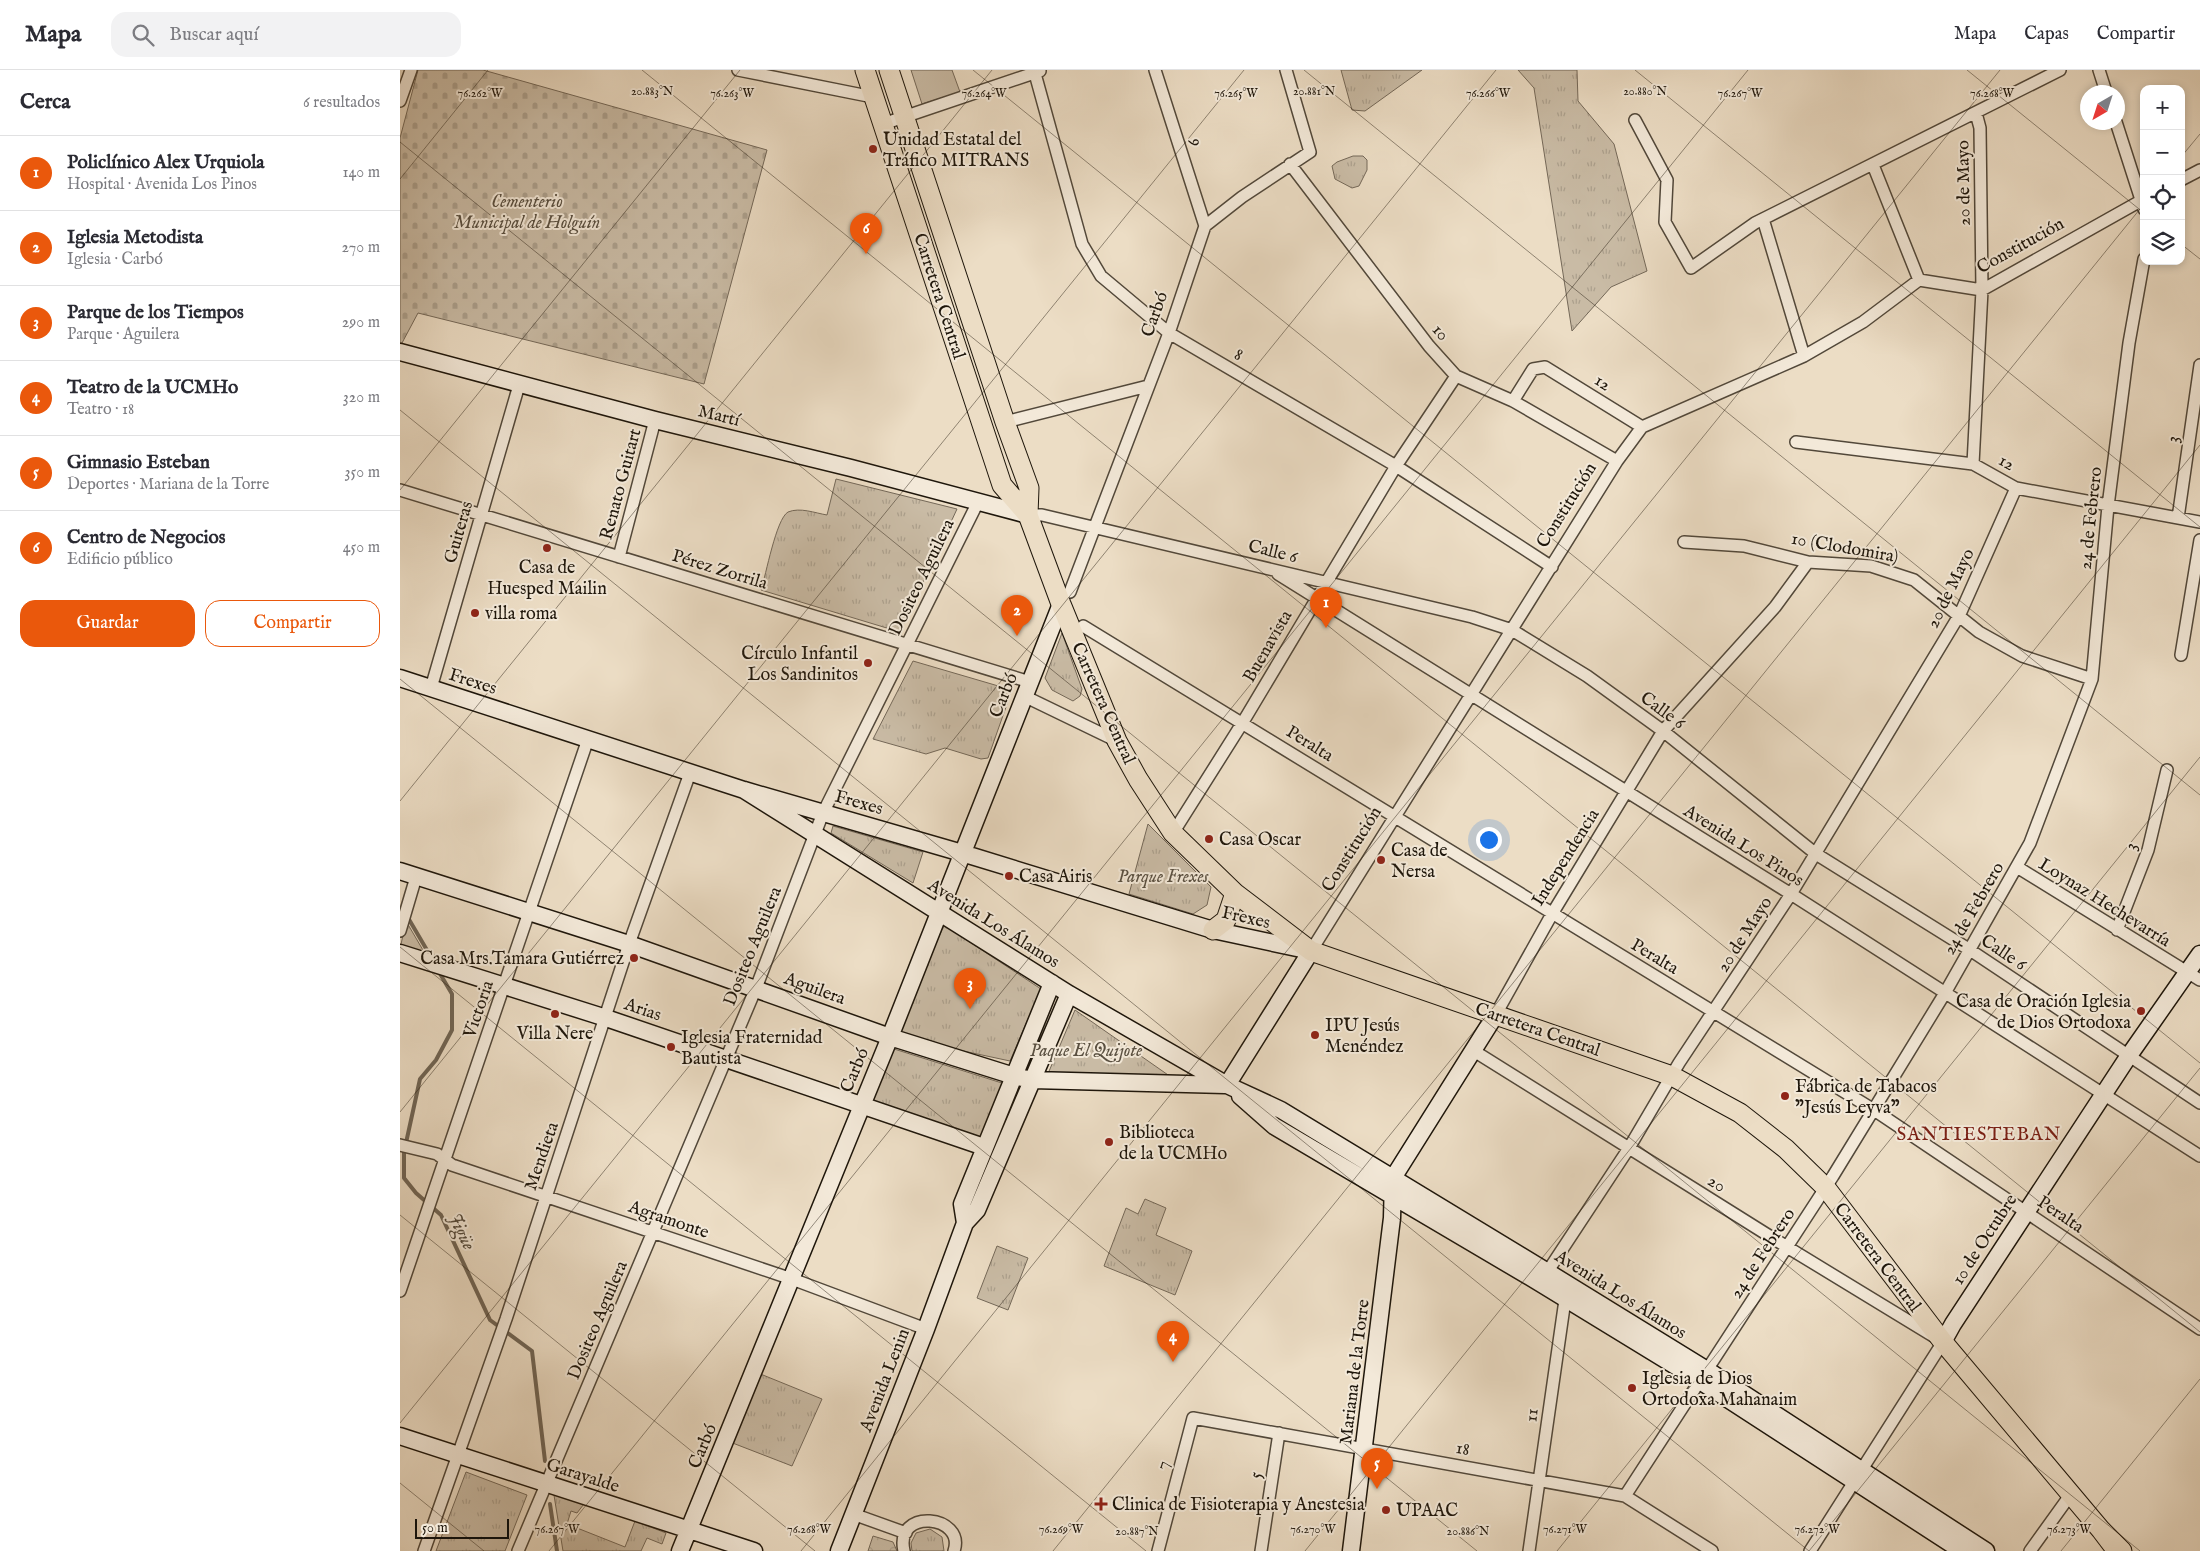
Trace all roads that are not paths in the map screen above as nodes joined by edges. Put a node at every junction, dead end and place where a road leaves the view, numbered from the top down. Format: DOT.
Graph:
graph roads {
  1 [pos="411,70"];
  2 [pos="738,70"];
  3 [pos="864,70"];
  4 [pos="889,70"];
  5 [pos="1155,70"];
  6 [pos="1286,70"];
  7 [pos="2060,70"];
  8 [pos="2098,70"];
  9 [pos="1037,71"];
  10 [pos="2103,85"];
  11 [pos="874,96"];
  12 [pos="400,101"];
  13 [pos="1976,112"];
  14 [pos="904,116"];
  15 [pos="1635,120"];
  16 [pos="883,124"];
  17 [pos="2119,130"];
  18 [pos="1290,164"];
  19 [pos="1873,165"];
  20 [pos="2200,170"];
  21 [pos="2185,178"];
  22 [pos="2140,193"];
  23 [pos="2140,204"];
  24 [pos="1764,219"];
  25 [pos="1205,226"];
  26 [pos="2143,265"];
  27 [pos="1920,280"];
  28 [pos="1982,290"];
  29 [pos="1169,333"];
  30 [pos="400,352"];
  31 [pos="1804,356"];
  32 [pos="2200,365"];
  33 [pos="1456,376"];
  34 [pos="519,385"];
  35 [pos="1148,386"];
  36 [pos="1513,401"];
  37 [pos="655,420"];
  38 [pos="1005,422"];
  39 [pos="1642,427"];
  40 [pos="1796,442"];
  41 [pos="1617,461"];
  42 [pos="1973,464"];
  43 [pos="1396,466"];
  44 [pos="2016,488"];
  45 [pos="400,490"];
  46 [pos="979,500"];
  47 [pos="2108,506"];
  48 [pos="481,515"];
  49 [pos="1028,515"];
  50 [pos="2178,518"];
  51 [pos="2200,522"];
  52 [pos="1094,527"];
  53 [pos="2200,540"];
  54 [pos="1684,542"];
  55 [pos="619,557"];
  56 [pos="1808,562"];
  57 [pos="1267,567"];
  58 [pos="1552,567"];
  59 [pos="1325,582"];
  60 [pos="1065,598"];
  61 [pos="1316,598"];
  62 [pos="1960,614"];
  63 [pos="1083,626"];
  64 [pos="1512,630"];
  65 [pos="907,645"];
  66 [pos="2181,655"];
  67 [pos="400,678"];
  68 [pos="2092,679"];
  69 [pos="431,688"];
  70 [pos="1027,689"];
  71 [pos="1471,696"];
  72 [pos="1243,722"];
  73 [pos="1663,731"];
  74 [pos="588,739"];
  75 [pos="1117,741"];
  76 [pos="2167,770"];
  77 [pos="690,773"];
  78 [pos="744,790"];
  79 [pos="1628,794"];
  80 [pos="824,813"];
  81 [pos="1395,817"];
  82 [pos="1173,833"];
  83 [pos="815,835"];
  84 [pos="962,853"];
  85 [pos="1816,854"];
  86 [pos="2017,867"];
  87 [pos="400,871"];
  88 [pos="416,876"];
  89 [pos="1235,893"];
  90 [pos="1791,894"];
  91 [pos="528,911"];
  92 [pos="939,912"];
  93 [pos="1552,914"];
  94 [pos="401,929"];
  95 [pos="1213,930"];
  96 [pos="2117,930"];
  97 [pos="630,944"];
  98 [pos="1970,950"];
  99 [pos="1311,952"];
  100 [pos="400,953"];
  101 [pos="2200,954"];
  102 [pos="2193,977"];
  103 [pos="1052,983"];
  104 [pos="504,986"];
  105 [pos="756,988"];
  106 [pos="1945,993"];
  107 [pos="1069,994"];
  108 [pos="1714,1012"];
  109 [pos="1496,1014"];
  110 [pos="606,1018"];
  111 [pos="890,1037"];
  112 [pos="1474,1051"];
  113 [pos="2128,1057"];
  114 [pos="724,1058"];
  115 [pos="1014,1076"];
  116 [pos="1672,1076"];
  117 [pos="1032,1080"];
  118 [pos="1227,1085"];
  119 [pos="2104,1095"];
  120 [pos="2200,1103"];
  121 [pos="861,1104"];
  122 [pos="1874,1110"];
  123 [pos="405,1147"];
  124 [pos="984,1147"];
  125 [pos="1629,1148"];
  126 [pos="2200,1156"];
  127 [pos="445,1158"];
  128 [pos="1393,1178"];
  129 [pos="1826,1188"];
  130 [pos="546,1195"];
  131 [pos="1393,1197"];
  132 [pos="2026,1211"];
  133 [pos="965,1223"];
  134 [pos="654,1232"];
  135 [pos="1787,1247"];
  136 [pos="1544,1277"];
  137 [pos="792,1279"];
  138 [pos="400,1291"];
  139 [pos="1567,1291"];
  140 [pos="926,1329"];
  141 [pos="2200,1329"];
  142 [pos="1943,1342"];
  143 [pos="1703,1375"];
  144 [pos="1192,1418"];
  145 [pos="1279,1433"];
  146 [pos="400,1436"];
  147 [pos="1364,1449"];
  148 [pos="458,1454"];
  149 [pos="1858,1476"];
  150 [pos="1540,1480"];
  151 [pos="548,1484"];
  152 [pos="2071,1494"];
  153 [pos="1625,1496"];
  154 [pos="853,1514"];
  155 [pos="2101,1530"];
  156 [pos="688,1531"];
  157 [pos="906,1533"];
  158 [pos="424,1551"];
  159 [pos="518,1551"];
  160 [pos="680,1551"];
  161 [pos="754,1551"];
  162 [pos="839,1551"];
  163 [pos="904,1551"];
  164 [pos="954,1551"];
  165 [pos="1158,1551"];
  166 [pos="1261,1551"];
  167 [pos="1351,1551"];
  168 [pos="1529,1551"];
  169 [pos="1712,1551"];
  170 [pos="1810,1551"];
  171 [pos="1962,1551"];
  172 [pos="1986,1551"];
  173 [pos="2030,1551"];
  174 [pos="2117,1551"];
  175 [pos="2122,1551"];
  1 -- 12 [label="street"];
  2 -- 11 [label="street"];
  3 -- 11 [label="main road, Carretera Central"];
  4 -- 14 [label="main road, Carretera Central"];
  5 -- 25 [label="street, 9"];
  6 -- 18 [label="street"];
  7 -- 13 [label="street"];
  8 -- 10 [label="street"];
  9 -- 14 [label="street"];
  9 -- 29 [label="street, 8"];
  11 -- 16 [label="main road, Carretera Central"];
  13 -- 19 [label="street"];
  13 -- 28 [label="street, 20 de Mayo"];
  14 -- 16 [label="street"];
  14 -- 38 [label="main road, Carretera Central"];
  15 -- 24 [label="street"];
  16 -- 49 [label="main road, Carretera Central"];
  17 -- 22 [label="street"];
  18 -- 25 [label="street"];
  18 -- 33 [label="street, 10"];
  19 -- 24 [label="street"];
  19 -- 27 [label="street"];
  20 -- 21 [label="street"];
  23 -- 28 [label="street, Constitución"];
  24 -- 31 [label="street"];
  25 -- 29 [label="street, Carbó"];
  26 -- 47 [label="street, 24 de Febrero"];
  27 -- 28 [label="street, Constitución"];
  27 -- 31 [label="street"];
  28 -- 42 [label="street, 20 de Mayo"];
  29 -- 35 [label="street, Carbó"];
  29 -- 43 [label="street, 8"];
  30 -- 34 [label="main road, Martí"];
  31 -- 39 [label="street"];
  32 -- 50 [label="street, 3"];
  33 -- 36 [label="street, 10"];
  33 -- 43 [label="street, Buenavista"];
  34 -- 37 [label="main road, Martí"];
  34 -- 48 [label="street, Guiteras"];
  35 -- 38 [label="street"];
  35 -- 52 [label="street, Carbó"];
  36 -- 39 [label="street, 12"];
  36 -- 41 [label="street, 10"];
  37 -- 46 [label="main road, Martí"];
  37 -- 55 [label="street, Renato Guitart"];
  38 -- 49 [label="main road, Carretera Central"];
  39 -- 41 [label="street, Constitución"];
  40 -- 42 [label="street, 12"];
  41 -- 58 [label="street, Constitución"];
  42 -- 44 [label="street, 12"];
  43 -- 58 [label="street, 8"];
  43 -- 59 [label="street, Buenavista"];
  44 -- 47 [label="street, 12"];
  44 -- 62 [label="street, 20 de Mayo"];
  45 -- 48 [label="street, Pérez Zorrila"];
  46 -- 49 [label="main road, Martí"];
  46 -- 65 [label="street, Dositeo Aguilera"];
  47 -- 50 [label="street, 12"];
  47 -- 68 [label="street, 24 de Febrero"];
  48 -- 55 [label="street, Pérez Zorrila"];
  48 -- 69 [label="street, Guiteras"];
  49 -- 52 [label="street, Calle 6"];
  49 -- 60 [label="main road, Carretera Central"];
  50 -- 51 [label="street, 12"];
  52 -- 57 [label="street, Calle 6"];
  52 -- 60 [label="street, Carbó"];
  53 -- 66 [label="street"];
  54 -- 56 [label="street, 10 (Clodomira)"];
  55 -- 65 [label="street, Pérez Zorrila"];
  56 -- 62 [label="street, 10 (Clodomira)"];
  56 -- 73 [label="street, Independencia"];
  57 -- 59 [label="street, Calle 6"];
  57 -- 61 [label="street, Avenida Los Pinos"];
  58 -- 64 [label="street, Constitución"];
  59 -- 61 [label="street, Buenavista"];
  59 -- 64 [label="street, Calle 6"];
  60 -- 70 [label="main road, Carbó"];
  60 -- 75 [label="main road, Carretera Central"];
  61 -- 71 [label="street, Avenida Los Pinos"];
  61 -- 72 [label="street, Buenavista"];
  62 -- 68 [label="street, 10 (Clodomira)"];
  62 -- 85 [label="street, 20 de Mayo"];
  63 -- 72 [label="street, Peralta"];
  64 -- 71 [label="street, Constitución"];
  64 -- 73 [label="street, Calle 6"];
  65 -- 70 [label="street, Pérez Zorrila"];
  65 -- 80 [label="street, Dositeo Aguilera"];
  67 -- 69 [label="main road, Frexes"];
  68 -- 86 [label="street, 24 de Febrero"];
  69 -- 74 [label="main road, Frexes"];
  70 -- 75 [label="street, Pérez Zorrila"];
  70 -- 84 [label="main road, Carbó"];
  71 -- 79 [label="street, Avenida Los Pinos"];
  71 -- 81 [label="street, Constitución"];
  72 -- 81 [label="street, Peralta"];
  72 -- 82 [label="street, Buenavista"];
  73 -- 79 [label="street, Independencia"];
  73 -- 85 [label="street, Calle 6"];
  74 -- 77 [label="main road, Frexes"];
  74 -- 91 [label="street, Victoria"];
  75 -- 82 [label="main road, Carretera Central"];
  76 -- 96 [label="street, 3"];
  77 -- 78 [label="main road, Frexes"];
  77 -- 97 [label="street, Mendieta"];
  78 -- 80 [label="main road, Frexes"];
  78 -- 83 [label="main road, Avenida Los Álamos"];
  79 -- 90 [label="street, Avenida Los Pinos"];
  79 -- 93 [label="street, Independencia"];
  80 -- 83 [label="street, Dositeo Aguilera"];
  80 -- 84 [label="main road, Frexes"];
  81 -- 93 [label="street, Peralta"];
  81 -- 99 [label="street, Constitución"];
  82 -- 89 [label="main road, Carretera Central"];
  83 -- 92 [label="main road, Avenida Los Álamos"];
  83 -- 105 [label="street, Dositeo Aguilera"];
  84 -- 92 [label="main road, Carbó"];
  84 -- 95 [label="main road, Frexes"];
  85 -- 90 [label="street, 20 de Mayo"];
  85 -- 98 [label="street, Calle 6"];
  86 -- 96 [label="street, Loynaz Hechevarría"];
  86 -- 98 [label="street, 24 de Febrero"];
  87 -- 88 [label="main road, Aguilera"];
  88 -- 91 [label="main road, Aguilera"];
  88 -- 94 [label="street"];
  89 -- 95 [label="main road"];
  89 -- 99 [label="main road, Carretera Central"];
  90 -- 106 [label="street, Avenida Los Pinos"];
  90 -- 108 [label="street, 20 de Mayo"];
  91 -- 97 [label="main road, Aguilera"];
  91 -- 104 [label="street, Victoria"];
  92 -- 103 [label="main road, Avenida Los Álamos"];
  92 -- 111 [label="main road, Carbó"];
  93 -- 108 [label="street, Peralta"];
  93 -- 109 [label="street, Independencia"];
  95 -- 99 [label="main road, Frexes"];
  96 -- 102 [label="street, Loynaz Hechevarría"];
  97 -- 105 [label="main road, Aguilera"];
  97 -- 110 [label="street, Mendieta"];
  98 -- 106 [label="street, 24 de Febrero"];
  98 -- 113 [label="street, Calle 6"];
  99 -- 109 [label="main road, Carretera Central"];
  99 -- 118 [label="main road, Constitución"];
  100 -- 104 [label="main road, Arias"];
  101 -- 102 [label="main road, 10 de Octubre"];
  102 -- 113 [label="main road, 10 de Octubre"];
  103 -- 107 [label="main road, Avenida Los Álamos"];
  103 -- 115 [label="main road, Avenida Lenin"];
  104 -- 110 [label="main road, Arias"];
  104 -- 127 [label="street, Victoria"];
  105 -- 111 [label="main road, Aguilera"];
  105 -- 114 [label="street, Dositeo Aguilera"];
  106 -- 119 [label="street, Avenida Los Pinos"];
  106 -- 122 [label="street, 24 de Febrero"];
  107 -- 117 [label="main road, Avenida Lenin"];
  107 -- 118 [label="main road, Avenida Los Álamos"];
  108 -- 116 [label="street, 20 de Mayo"];
  108 -- 122 [label="street, Peralta"];
  109 -- 112 [label="main road, Independencia"];
  109 -- 116 [label="main road, Carretera Central"];
  110 -- 114 [label="main road, Arias"];
  110 -- 130 [label="street, Mendieta"];
  111 -- 115 [label="main road, Aguilera"];
  111 -- 121 [label="main road, Carbó"];
  112 -- 125 [label="street, 20"];
  112 -- 128 [label="main road, Independencia"];
  113 -- 119 [label="main road, 10 de Octubre"];
  113 -- 120 [label="street, Calle 6"];
  114 -- 121 [label="main road, Arias"];
  114 -- 134 [label="street, Dositeo Aguilera"];
  115 -- 117 [label="main road, Aguilera"];
  115 -- 124 [label="main road, Avenida Lenin"];
  116 -- 125 [label="street, 20 de Mayo"];
  116 -- 129 [label="main road, Carretera Central"];
  117 -- 118 [label="main road, Aguilera"];
  117 -- 133 [label="main road, Avenida Lenin"];
  118 -- 128 [label="main road, Avenida Los Álamos"];
  118 -- 131 [label="main road, Avenida Los Álamos"];
  119 -- 126 [label="street, Avenida Los Pinos"];
  119 -- 132 [label="main road, 10 de Octubre"];
  121 -- 124 [label="main road, Arias"];
  121 -- 137 [label="main road, Carbó"];
  122 -- 129 [label="street, 24 de Febrero"];
  122 -- 132 [label="street, Peralta"];
  123 -- 127 [label="street, Agramonte"];
  124 -- 133 [label="main road, Avenida Lenin"];
  125 -- 135 [label="street, 20"];
  125 -- 136 [label="street, 20 de Mayo"];
  127 -- 130 [label="street, Agramonte"];
  127 -- 138 [label="street, Victoria"];
  128 -- 131 [label="main road"];
  128 -- 136 [label="main road, Avenida Los Álamos"];
  129 -- 135 [label="street, 24 de Febrero"];
  129 -- 142 [label="main road, Carretera Central"];
  130 -- 134 [label="street, Agramonte"];
  130 -- 148 [label="street, Mendieta"];
  131 -- 136 [label="main road, Avenida Los Álamos"];
  131 -- 147 [label="main road, Mariana de la Torre"];
  132 -- 141 [label="street, Peralta"];
  132 -- 142 [label="main road, 10 de Octubre"];
  133 -- 140 [label="main road, Avenida Lenin"];
  134 -- 137 [label="street, Agramonte"];
  134 -- 151 [label="street, Dositeo Aguilera"];
  135 -- 142 [label="street, 20"];
  135 -- 143 [label="street, 24 de Febrero"];
  136 -- 139 [label="main road, Avenida Los Álamos"];
  137 -- 140 [label="street, Agramonte"];
  137 -- 156 [label="main road, Carbó"];
  139 -- 143 [label="main road, Avenida Los Álamos"];
  139 -- 150 [label="street, 11"];
  140 -- 154 [label="main road, Avenida Lenin"];
  142 -- 149 [label="street, 10 de Octubre"];
  142 -- 152 [label="main road, Carretera Central"];
  143 -- 149 [label="main road, Avenida Los Álamos"];
  143 -- 153 [label="street, 24 de Febrero"];
  144 -- 145 [label="street, 18"];
  144 -- 165 [label="street, 7"];
  145 -- 147 [label="street, 18"];
  145 -- 166 [label="street, 5"];
  146 -- 148 [label="main road, Garayalde"];
  147 -- 150 [label="street, 18"];
  147 -- 167 [label="main road, Mariana de la Torre"];
  148 -- 151 [label="main road, Garayalde"];
  148 -- 158 [label="street, Mendieta"];
  149 -- 170 [label="street, 10 de Octubre"];
  149 -- 171 [label="main road, Avenida Los Álamos"];
  149 -- 172 [label="main road, Avenida Los Álamos"];
  150 -- 153 [label="street, 18"];
  150 -- 168 [label="street, 11"];
  151 -- 156 [label="main road, Garayalde"];
  151 -- 159 [label="street, Dositeo Aguilera"];
  152 -- 155 [label="main road, Carretera Central"];
  152 -- 173 [label="street"];
  153 -- 169 [label="street, 18"];
  154 -- 157 [label="street"];
  154 -- 162 [label="main road, Avenida Lenin"];
  155 -- 174 [label="main road, Carretera Central"];
  155 -- 175 [label="main road, Carretera Central"];
  156 -- 160 [label="main road, Carbó"];
  156 -- 161 [label="main road, Garayalde"];
  157 -- 163 [label="street"];
  157 -- 164 [label="street"];
}
